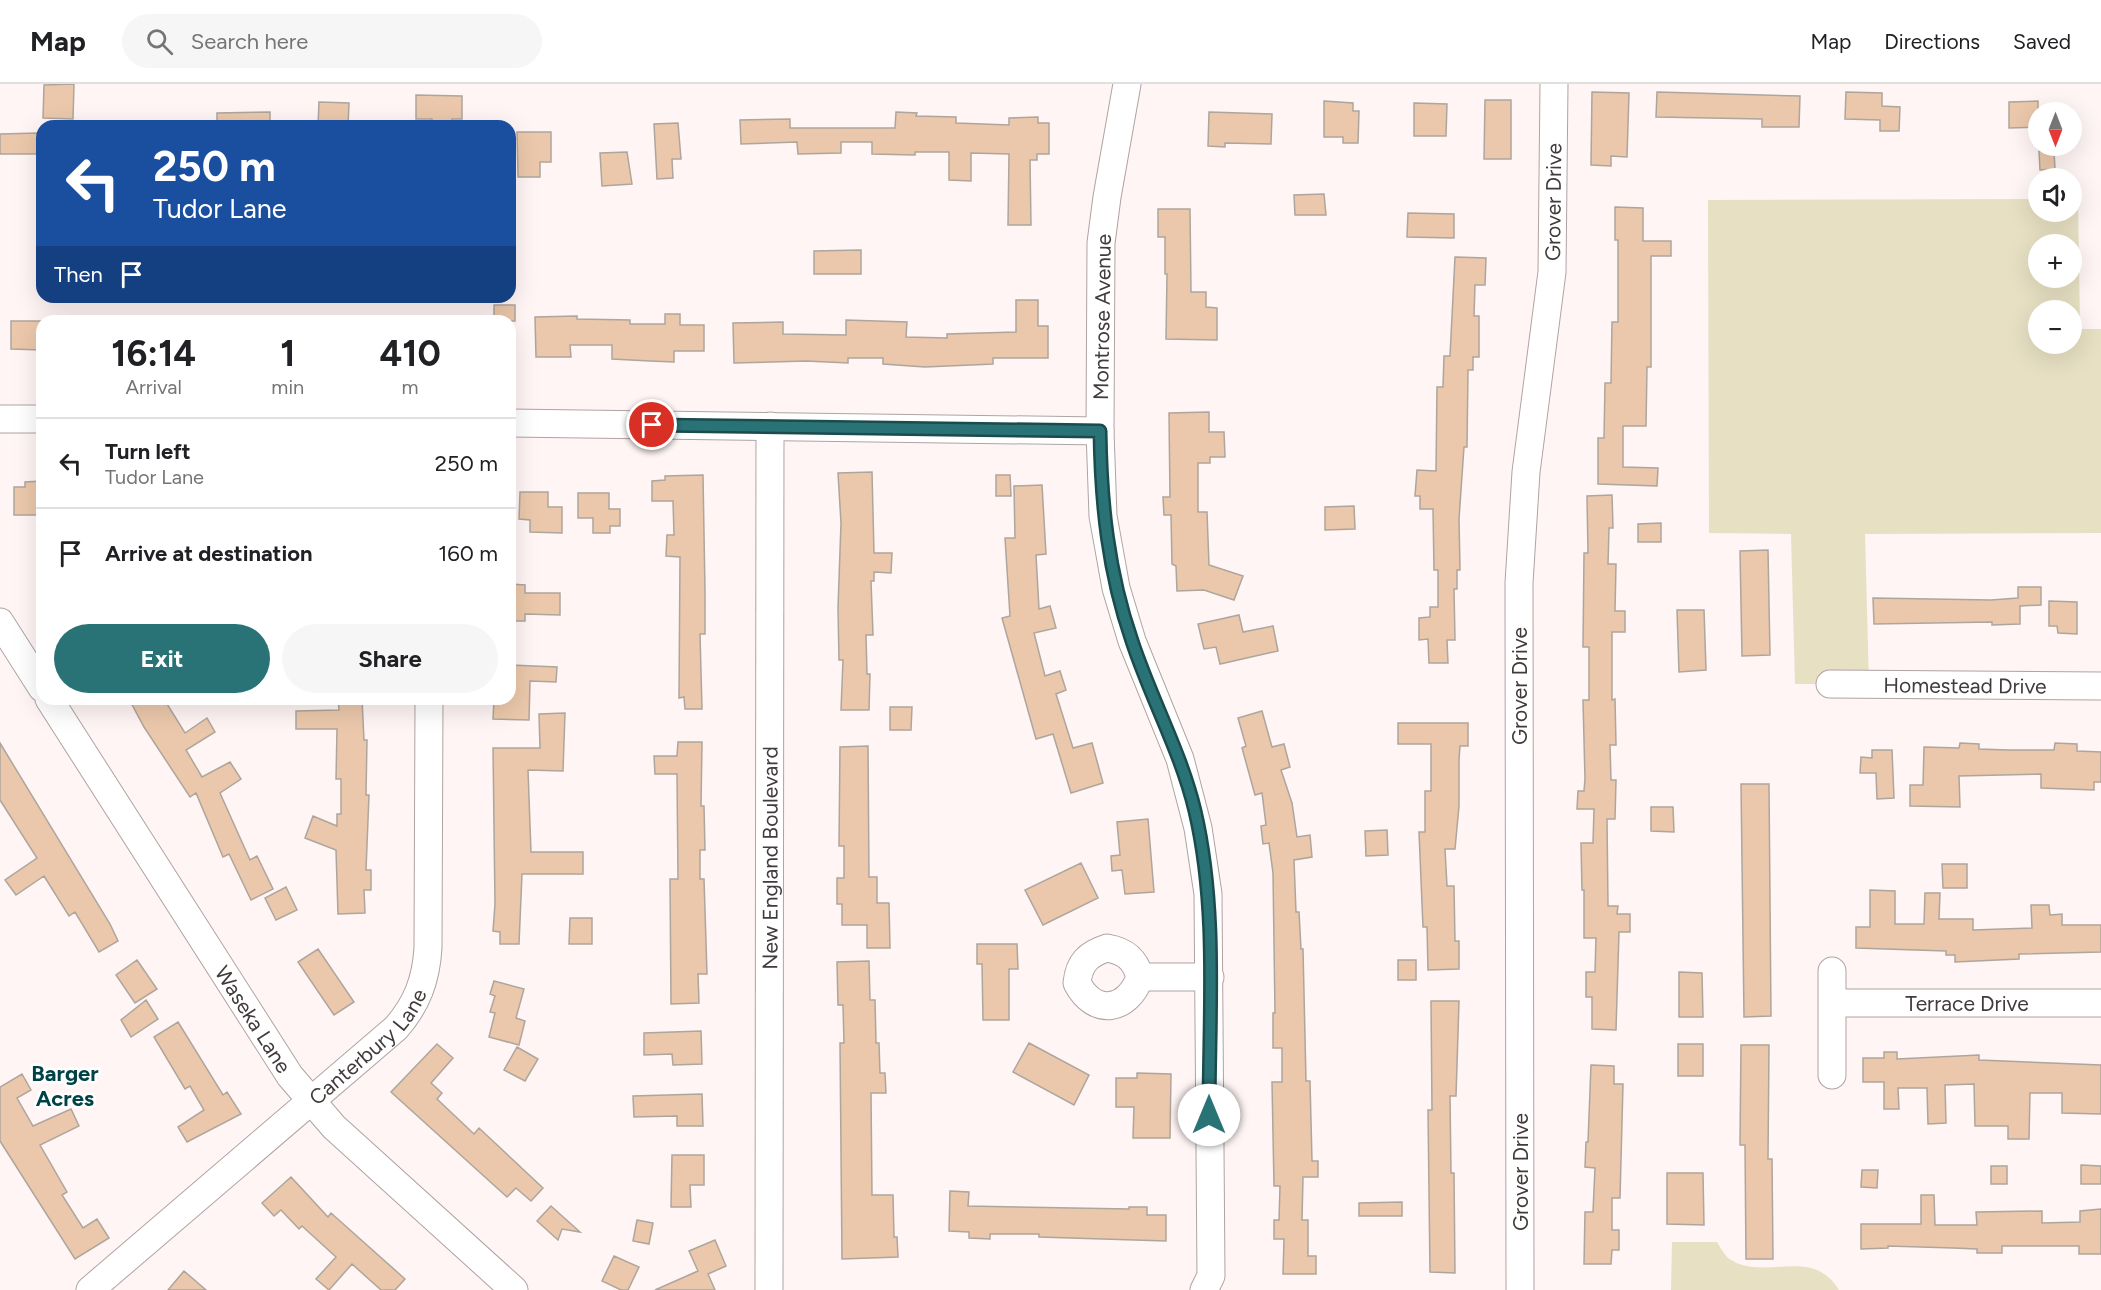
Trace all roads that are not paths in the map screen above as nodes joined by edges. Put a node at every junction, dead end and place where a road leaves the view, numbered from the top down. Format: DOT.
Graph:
graph roads {
  1 [pos="1127,84"];
  2 [pos="1554,84"];
  3 [pos="0,418"];
  4 [pos="36,419"];
  5 [pos="516,423"];
  6 [pos="770,426"];
  7 [pos="1100,431"];
  8 [pos="0,622"];
  9 [pos="36,679"];
  10 [pos="1830,684"];
  11 [pos="2101,686"];
  12 [pos="53,705"];
  13 [pos="429,705"];
  14 [pos="1832,970"];
  15 [pos="1140,977"];
  16 [pos="1209,977"];
  17 [pos="1833,1003"];
  18 [pos="2101,1003"];
  19 [pos="1832,1075"];
  20 [pos="311,1101"];
  21 [pos="90,1290"];
  22 [pos="514,1290"];
  23 [pos="770,1290"];
  24 [pos="1204,1290"];
  25 [pos="1520,1290"];
  1 -- 7 [label="street, Montrose Avenue"];
  2 -- 25 [label="street, Grover Drive"];
  3 -- 4 [label="street"];
  5 -- 6 [label="street"];
  6 -- 7 [label="street"];
  6 -- 23 [label="street, New England Boulevard"];
  7 -- 16 [label="street, Montrose Avenue"];
  8 -- 9 [label="street"];
  10 -- 11 [label="street, Homestead Drive"];
  12 -- 20 [label="street, Waseka Lane"];
  13 -- 20 [label="street, Canterbury Lane"];
  14 -- 17 [label="street"];
  15 -- 16 [label="street"];
  16 -- 24 [label="street, Montrose Avenue"];
  17 -- 18 [label="street, Terrace Drive"];
  17 -- 19 [label="street"];
  20 -- 21 [label="street, Canterbury Lane"];
  20 -- 22 [label="street, Waseka Lane"];
}
